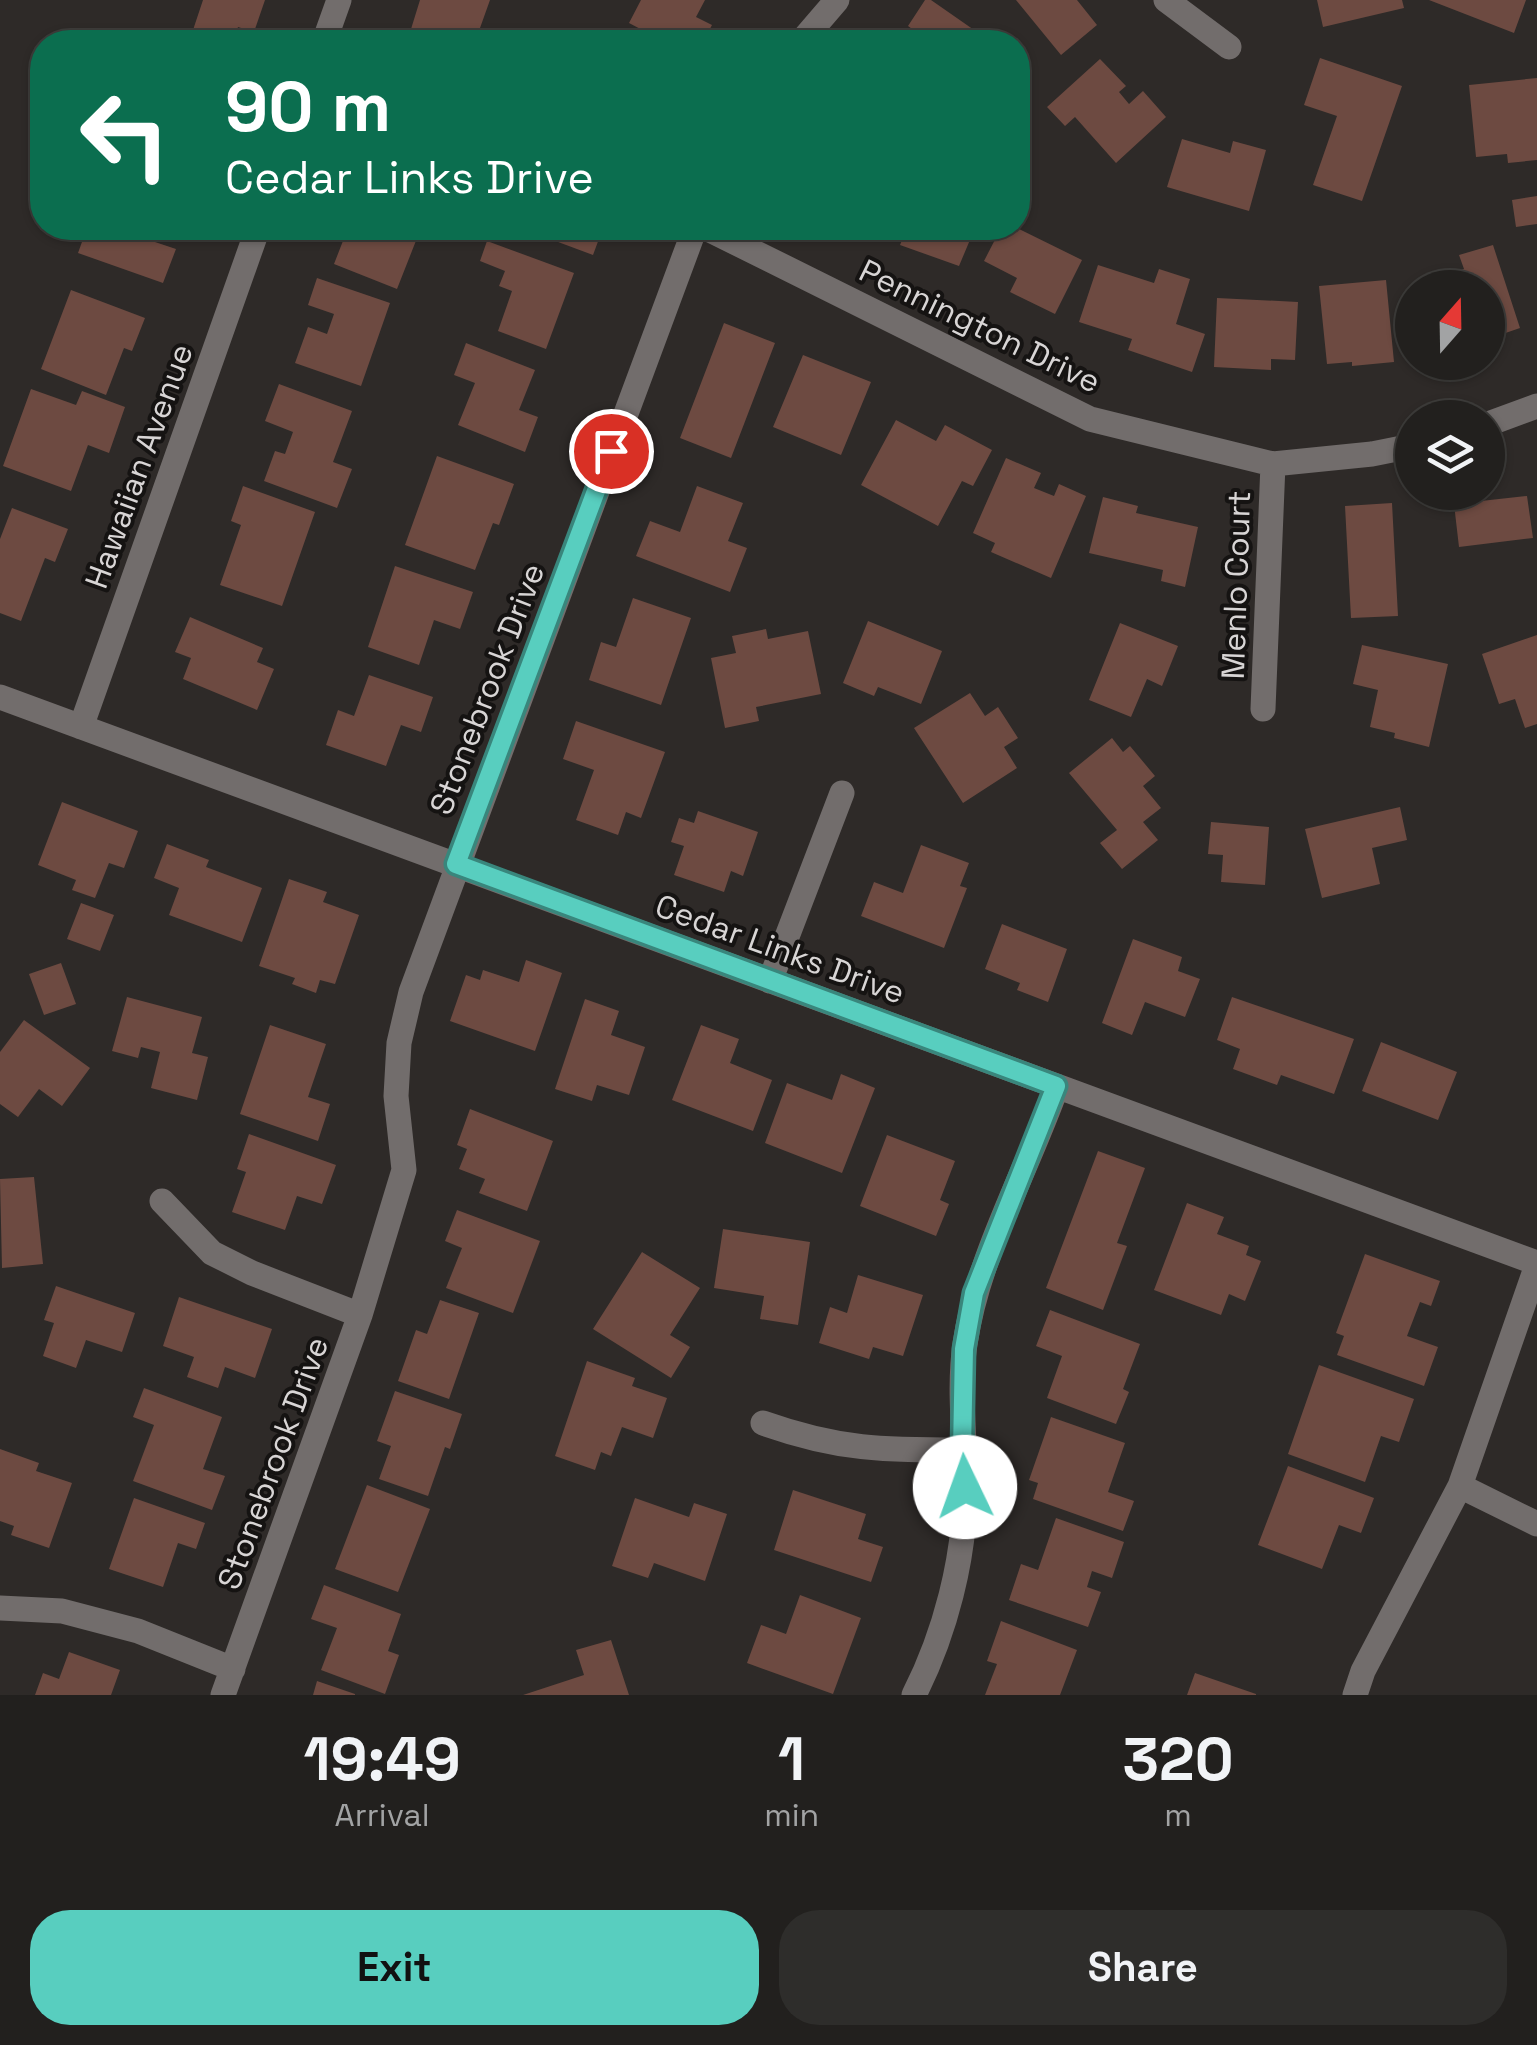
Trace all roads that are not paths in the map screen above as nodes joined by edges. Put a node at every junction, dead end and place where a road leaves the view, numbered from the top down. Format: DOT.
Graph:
graph roads {
  1 [pos="339,0"];
  2 [pos="837,0"];
  3 [pos="1166,0"];
  4 [pos="328,30"];
  5 [pos="811,30"];
  6 [pos="1230,47"];
  7 [pos="254,240"];
  8 [pos="691,240"];
  9 [pos="730,240"];
  10 [pos="1537,406"];
  11 [pos="1505,418"];
  12 [pos="1395,449"];
  13 [pos="1273,464"];
  14 [pos="0,697"];
  15 [pos="1263,709"];
  16 [pos="81,727"];
  17 [pos="842,793"];
  18 [pos="456,864"];
  19 [pos="770,981"];
  20 [pos="1056,1086"];
  21 [pos="162,1201"];
  22 [pos="1537,1264"];
  23 [pos="360,1316"];
  24 [pos="764,1423"];
  25 [pos="962,1450"];
  26 [pos="1460,1486"];
  27 [pos="1537,1524"];
  28 [pos="0,1608"];
  29 [pos="233,1669"];
  30 [pos="223,1695"];
  31 [pos="914,1695"];
  32 [pos="1354,1695"];
  1 -- 4 [label="street"];
  2 -- 5 [label="street"];
  3 -- 6 [label="street"];
  7 -- 16 [label="street, Hawaiian Avenue"];
  8 -- 18 [label="street, Stonebrook Drive"];
  9 -- 13 [label="street, Pennington Drive"];
  10 -- 11 [label="street"];
  12 -- 13 [label="street, Pennington Drive"];
  13 -- 15 [label="street, Menlo Court"];
  14 -- 16 [label="street, Cedar Links Drive"];
  16 -- 18 [label="street, Cedar Links Drive"];
  17 -- 19 [label="street"];
  18 -- 19 [label="street, Cedar Links Drive"];
  18 -- 23 [label="street, Stonebrook Drive"];
  19 -- 20 [label="street, Cedar Links Drive"];
  20 -- 22 [label="street, Cedar Links Drive"];
  20 -- 25 [label="street"];
  21 -- 23 [label="street"];
  22 -- 26 [label="street"];
  23 -- 29 [label="street, Stonebrook Drive"];
  24 -- 25 [label="street"];
  25 -- 31 [label="street"];
  26 -- 27 [label="street"];
  26 -- 32 [label="street"];
  28 -- 29 [label="street"];
  29 -- 30 [label="street, Stonebrook Drive"];
}
